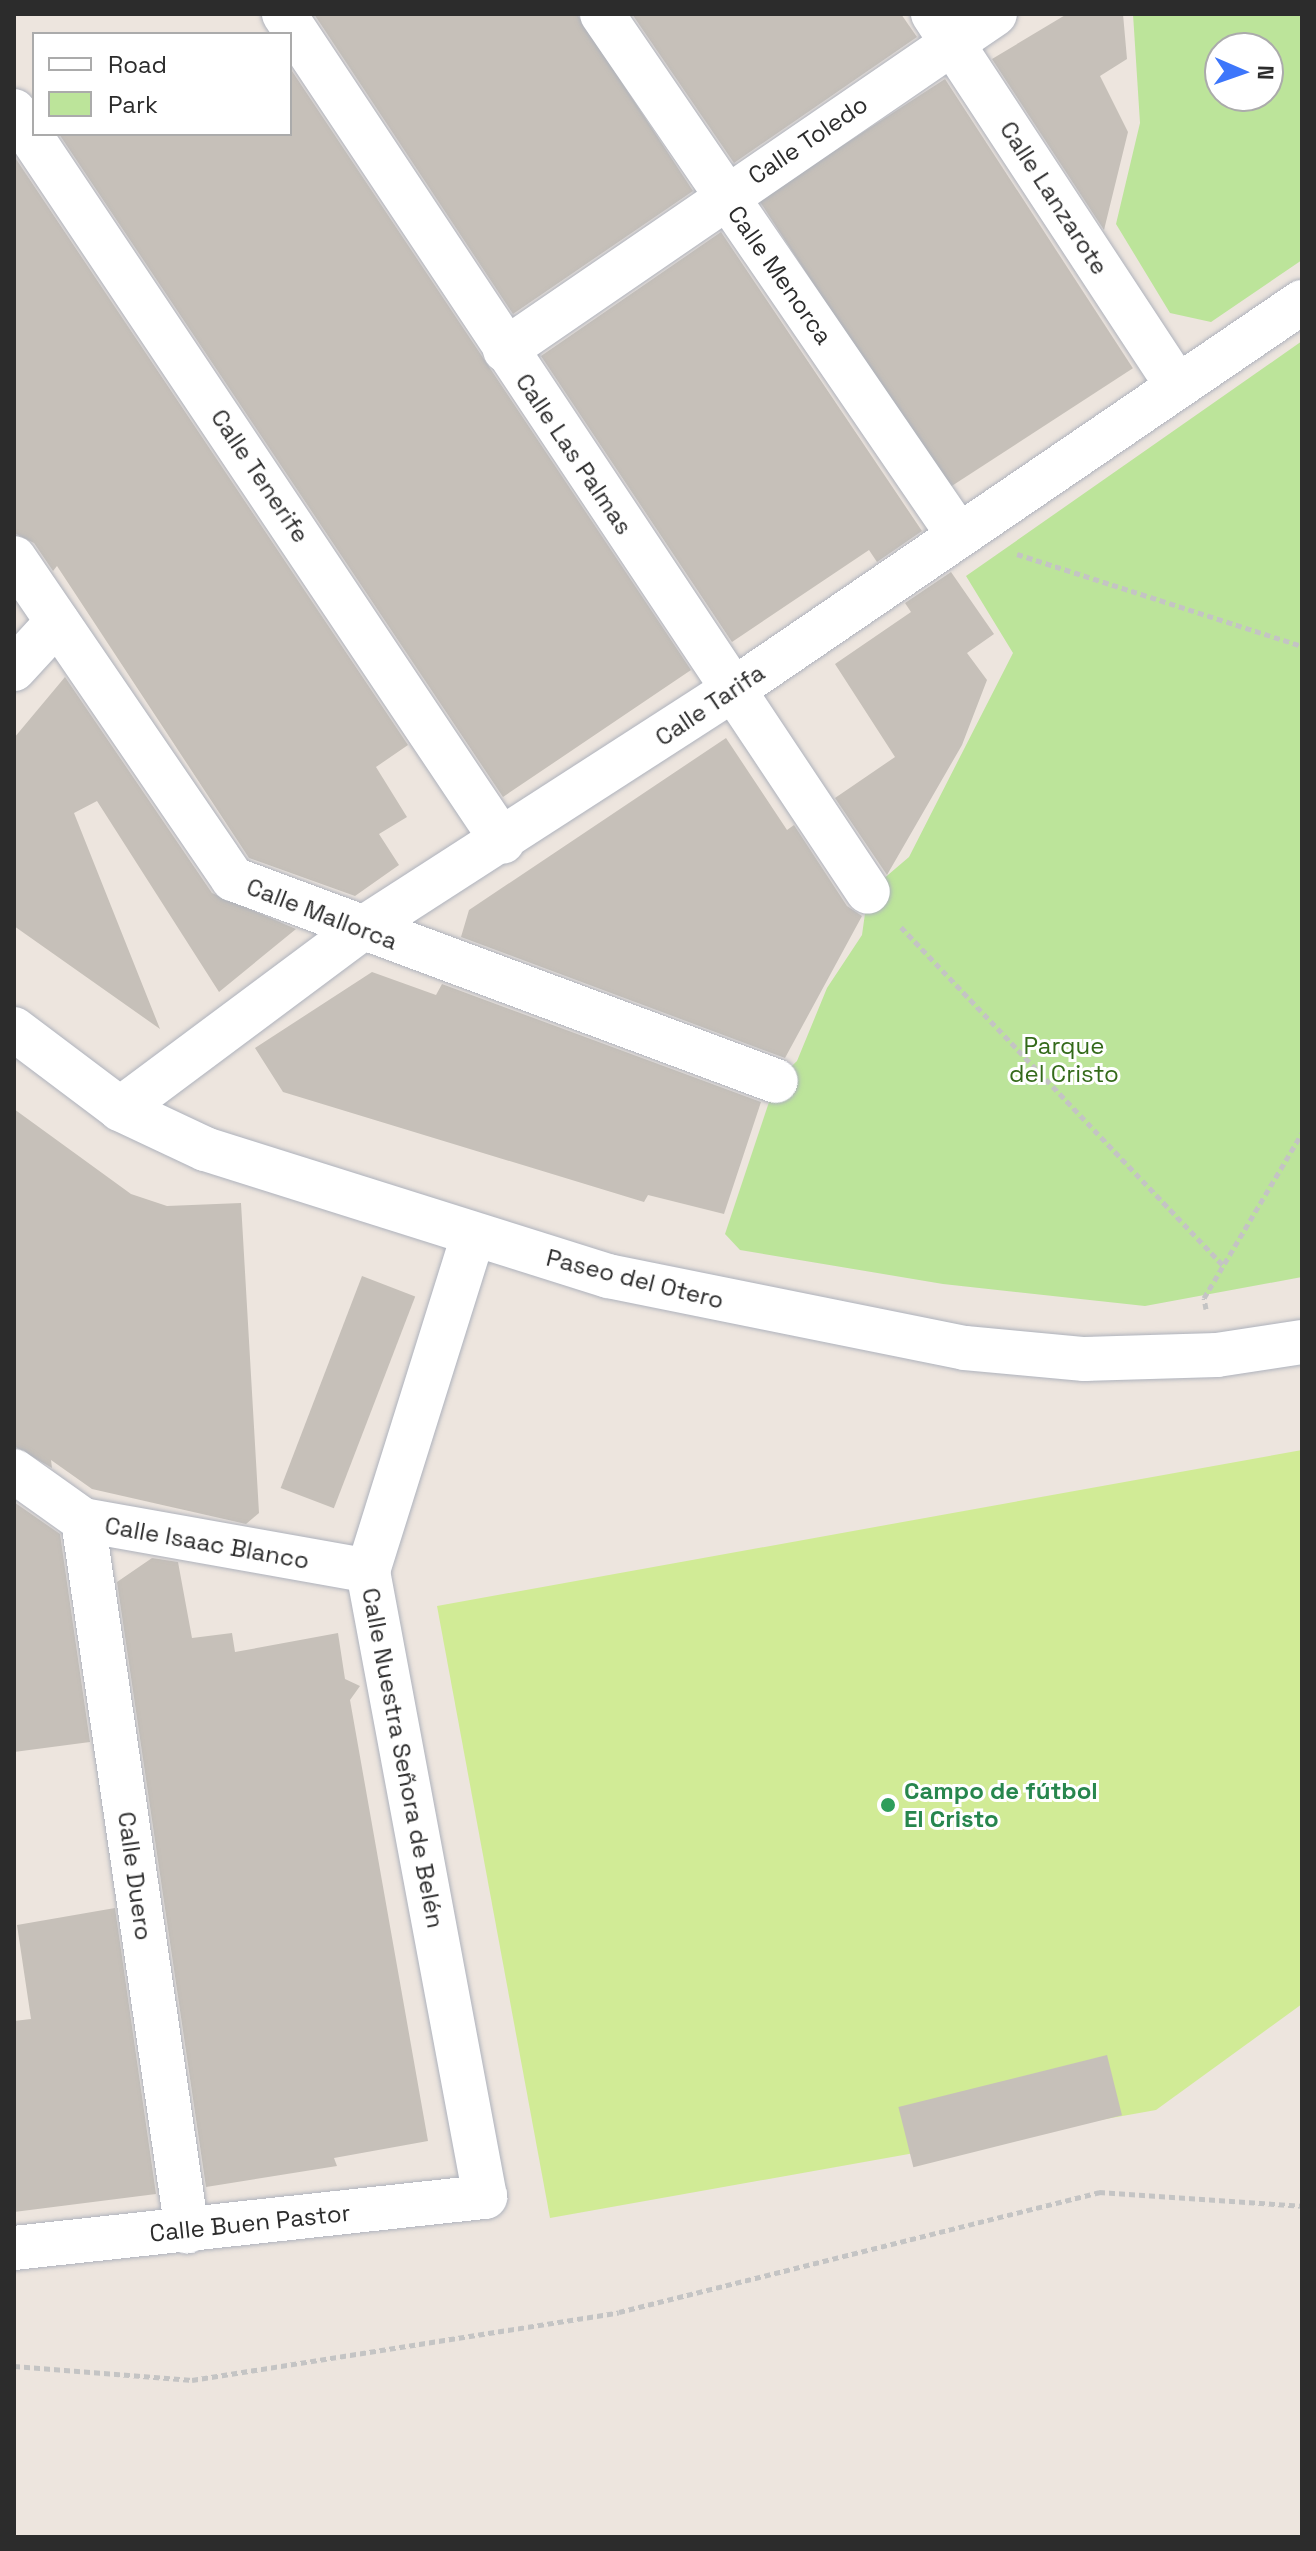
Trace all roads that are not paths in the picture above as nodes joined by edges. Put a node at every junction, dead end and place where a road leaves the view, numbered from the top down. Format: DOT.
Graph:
graph roads {
  1 [pos="284,14"];
  2 [pos="602,14"];
  3 [pos="995,14"];
  4 [pos="942,28"];
  5 [pos="14,111"];
  6 [pos="725,197"];
  7 [pos="1302,302"];
  8 [pos="505,350"];
  9 [pos="1175,383"];
  10 [pos="959,536"];
  11 [pos="14,558"];
  12 [pos="57,622"];
  13 [pos="14,669"];
  14 [pos="733,690"];
  15 [pos="503,842"];
  16 [pos="868,892"];
  17 [pos="360,930"];
  18 [pos="14,1029"];
  19 [pos="776,1081"];
  20 [pos="120,1109"];
  21 [pos="473,1236"];
  22 [pos="1302,1342"];
  23 [pos="14,1471"];
  24 [pos="83,1520"];
  25 [pos="368,1571"];
  26 [pos="485,2197"];
  27 [pos="187,2231"];
  28 [pos="14,2248"];
  1 -- 8 [label="street, Calle Las Palmas"];
  2 -- 6 [label="street, Calle Menorca"];
  3 -- 4 [label="street, Calle Toledo"];
  4 -- 6 [label="street, Calle Toledo"];
  4 -- 9 [label="street, Calle Lanzarote"];
  5 -- 15 [label="street, Calle Tenerife"];
  6 -- 8 [label="street, Calle Toledo"];
  6 -- 10 [label="street, Calle Menorca"];
  7 -- 9 [label="street, Calle Tarifa"];
  8 -- 14 [label="street, Calle Las Palmas"];
  9 -- 10 [label="street, Calle Tarifa"];
  10 -- 14 [label="street, Calle Tarifa"];
  11 -- 12 [label="street, Calle Mallorca"];
  12 -- 13 [label="street"];
  12 -- 17 [label="street, Calle Mallorca"];
  14 -- 15 [label="street, Calle Tarifa"];
  14 -- 16 [label="street, Calle Las Palmas"];
  15 -- 17 [label="street, Calle Tarifa"];
  17 -- 19 [label="street, Calle Mallorca"];
  17 -- 20 [label="street, Calle Tarifa"];
  18 -- 20 [label="street, Paseo del Otero"];
  20 -- 21 [label="street, Paseo del Otero"];
  21 -- 22 [label="street, Paseo del Otero"];
  21 -- 25 [label="street, Calle Nuestra Señora de Belén"];
  23 -- 24 [label="street, Calle Isaac Blanco"];
  24 -- 25 [label="street, Calle Isaac Blanco"];
  24 -- 27 [label="street, Calle Duero"];
  25 -- 26 [label="street, Calle Nuestra Señora de Belén"];
  26 -- 27 [label="street, Calle Buen Pastor"];
  27 -- 28 [label="street, Calle Buen Pastor"];
}
